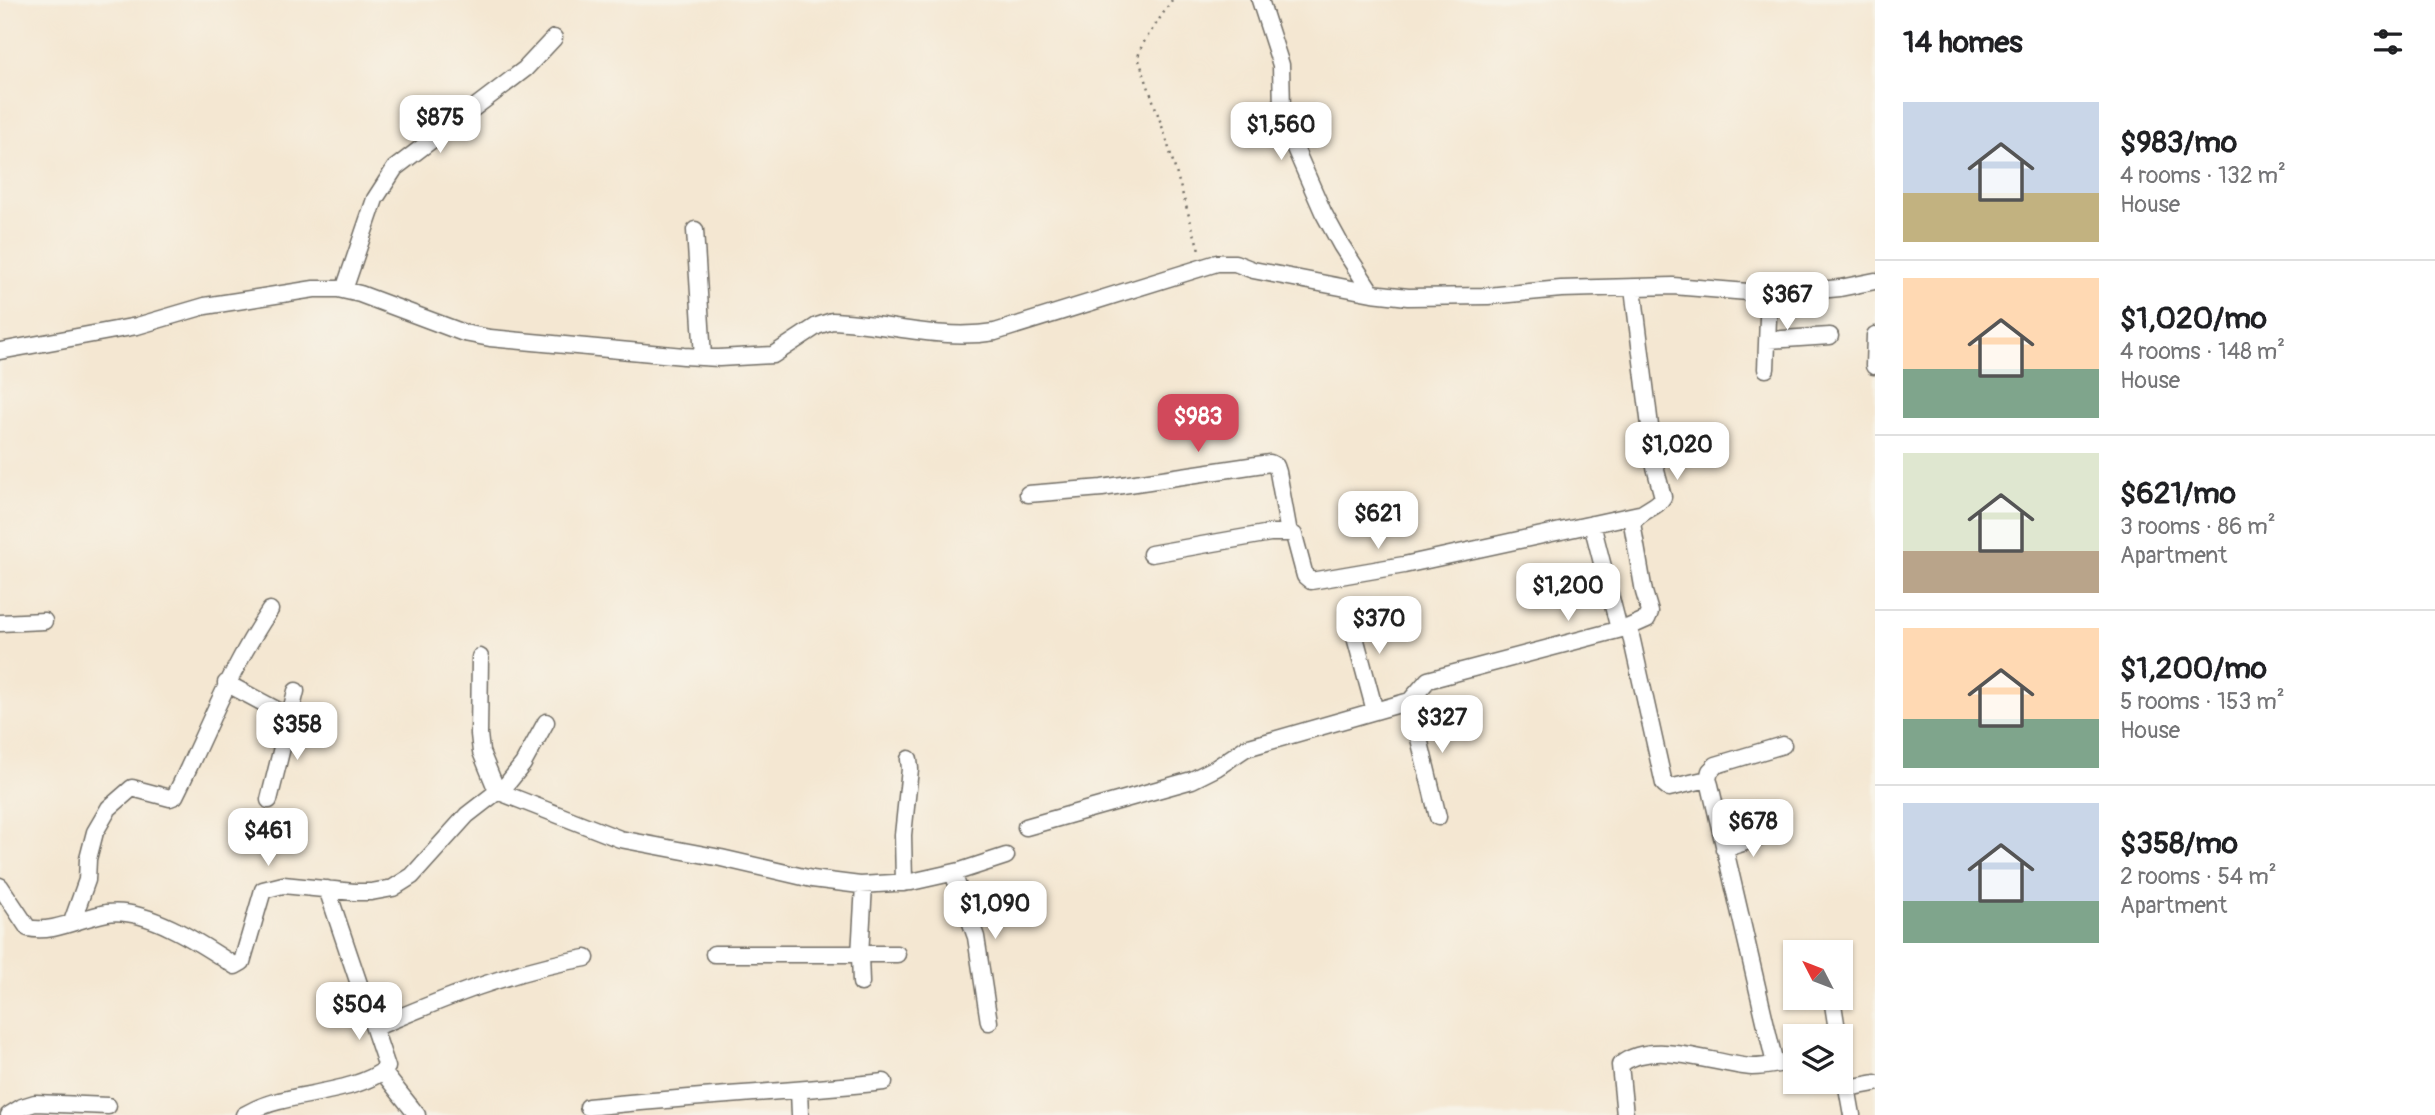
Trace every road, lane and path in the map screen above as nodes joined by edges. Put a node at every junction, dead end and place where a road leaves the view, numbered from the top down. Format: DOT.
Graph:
graph roads {
  1 [pos="1172,0"];
  2 [pos="1260,0"];
  3 [pos="554,38"];
  4 [pos="695,230"];
  5 [pos="1203,266"];
  6 [pos="1875,281"];
  7 [pos="1633,288"];
  8 [pos="344,290"];
  9 [pos="1372,293"];
  10 [pos="1769,293"];
  11 [pos="1875,335"];
  12 [pos="1830,336"];
  13 [pos="1768,340"];
  14 [pos="0,351"];
  15 [pos="703,357"];
  16 [pos="1874,366"];
  17 [pos="1766,369"];
  18 [pos="1028,494"];
  19 [pos="1639,514"];
  20 [pos="1592,524"];
  21 [pos="1289,533"];
  22 [pos="1151,554"];
  23 [pos="270,610"];
  24 [pos="1348,611"];
  25 [pos="44,621"];
  26 [pos="0,624"];
  27 [pos="1624,628"];
  28 [pos="480,657"];
  29 [pos="226,683"];
  30 [pos="296,691"];
  31 [pos="1410,701"];
  32 [pos="1375,711"];
  33 [pos="288,716"];
  34 [pos="546,722"];
  35 [pos="1783,745"];
  36 [pos="909,759"];
  37 [pos="1708,779"];
  38 [pos="497,791"];
  39 [pos="269,800"];
  40 [pos="1438,817"];
  41 [pos="1026,827"];
  42 [pos="1772,834"];
  43 [pos="1724,849"];
  44 [pos="1006,856"];
  45 [pos="953,873"];
  46 [pos="904,883"];
  47 [pos="864,885"];
  48 [pos="327,889"];
  49 [pos="1,891"];
  50 [pos="72,922"];
  51 [pos="714,954"];
  52 [pos="897,954"];
  53 [pos="860,955"];
  54 [pos="586,958"];
  55 [pos="861,983"];
  56 [pos="989,1022"];
  57 [pos="374,1028"];
  58 [pos="1783,1063"];
  59 [pos="1775,1064"];
  60 [pos="382,1071"];
  61 [pos="884,1082"];
  62 [pos="1875,1083"];
  63 [pos="1853,1087"];
  64 [pos="799,1091"];
  65 [pos="1849,1094"];
  66 [pos="108,1106"];
  67 [pos="588,1107"];
  68 [pos="76,1110"];
  69 [pos="9,1115"];
  70 [pos="244,1115"];
  71 [pos="417,1115"];
  72 [pos="800,1115"];
  73 [pos="1625,1115"];
  74 [pos="1852,1115"];
  1 -- 5 [label="path"];
  2 -- 9 [label="street"];
  3 -- 8 [label="street"];
  4 -- 15 [label="street"];
  5 -- 9 [label="street"];
  5 -- 15 [label="street"];
  6 -- 10 [label="street"];
  7 -- 9 [label="street"];
  7 -- 10 [label="street"];
  7 -- 19 [label="street"];
  8 -- 14 [label="street"];
  8 -- 15 [label="street"];
  10 -- 13 [label="street"];
  11 -- 16 [label="street"];
  12 -- 13 [label="street"];
  13 -- 17 [label="street"];
  18 -- 21 [label="street"];
  19 -- 20 [label="street"];
  19 -- 27 [label="street"];
  20 -- 21 [label="street"];
  20 -- 27 [label="street"];
  21 -- 22 [label="street"];
  23 -- 29 [label="street"];
  24 -- 32 [label="street"];
  25 -- 26 [label="street"];
  27 -- 31 [label="street"];
  27 -- 37 [label="street"];
  28 -- 38 [label="street"];
  29 -- 33 [label="street"];
  29 -- 50 [label="street"];
  30 -- 33 [label="street"];
  31 -- 32 [label="street"];
  31 -- 40 [label="street"];
  32 -- 41 [label="street"];
  33 -- 39 [label="street"];
  34 -- 38 [label="street"];
  35 -- 37 [label="street"];
  36 -- 46 [label="street"];
  37 -- 43 [label="street"];
  38 -- 47 [label="street"];
  38 -- 48 [label="street"];
  42 -- 43 [label="street"];
  43 -- 59 [label="street"];
  44 -- 45 [label="street"];
  45 -- 46 [label="street"];
  45 -- 56 [label="street"];
  46 -- 47 [label="street"];
  47 -- 53 [label="street"];
  48 -- 50 [label="street"];
  48 -- 57 [label="street"];
  49 -- 50 [label="street"];
  51 -- 53 [label="street"];
  52 -- 53 [label="street"];
  53 -- 55 [label="street"];
  54 -- 57 [label="street"];
  57 -- 60 [label="street"];
  58 -- 59 [label="street"];
  59 -- 73 [label="street"];
  60 -- 70 [label="street"];
  60 -- 71 [label="street"];
  61 -- 64 [label="street"];
  62 -- 63 [label="street"];
  64 -- 67 [label="street"];
  64 -- 72 [label="street"];
  65 -- 74 [label="street"];
  66 -- 68 [label="street"];
  68 -- 69 [label="street"];
}
